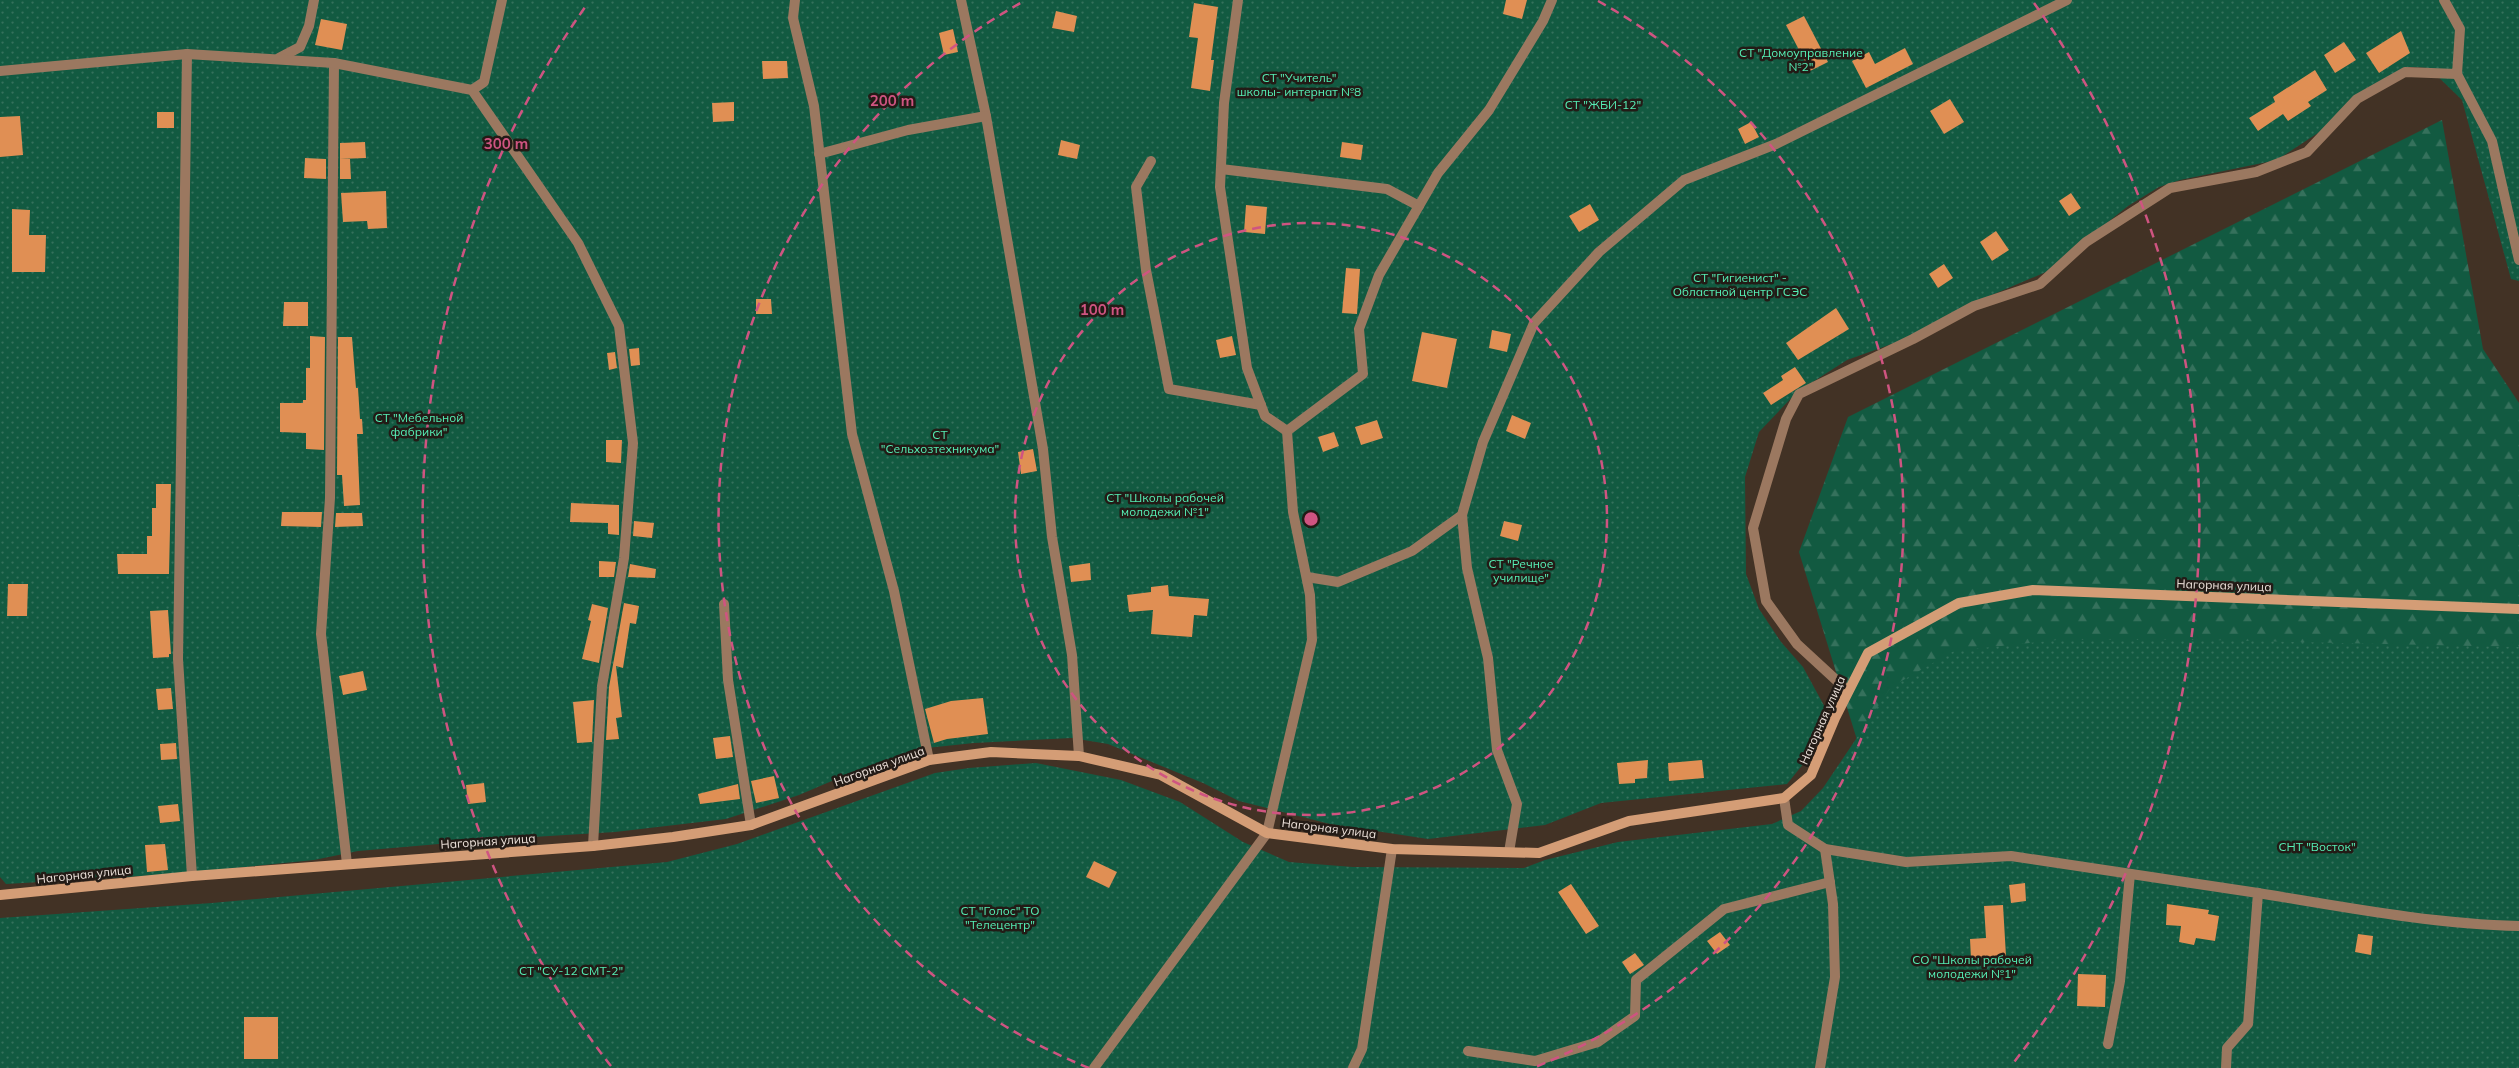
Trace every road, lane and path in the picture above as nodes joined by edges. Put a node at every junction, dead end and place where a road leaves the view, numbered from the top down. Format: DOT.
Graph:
graph roads {
  1 [pos="314,0"];
  2 [pos="502,0"];
  3 [pos="795,0"];
  4 [pos="961,0"];
  5 [pos="1238,0"];
  6 [pos="1552,0"];
  7 [pos="2067,0"];
  8 [pos="2444,0"];
  9 [pos="187,54"];
  10 [pos="278,59"];
  11 [pos="334,63"];
  12 [pos="0,70"];
  13 [pos="2456,74"];
  14 [pos="472,90"];
  15 [pos="986,116"];
  16 [pos="819,154"];
  17 [pos="1151,161"];
  18 [pos="1221,169"];
  19 [pos="1419,206"];
  20 [pos="2519,260"];
  21 [pos="1261,405"];
  22 [pos="1287,430"];
  23 [pos="1462,515"];
  24 [pos="1306,577"];
  25 [pos="724,604"];
  26 [pos="2519,609"];
  27 [pos="1848,692"];
  28 [pos="1079,756"];
  29 [pos="929,760"];
  30 [pos="1784,798"];
  31 [pos="751,825"];
  32 [pos="1267,833"];
  33 [pos="593,846"];
  34 [pos="1392,849"];
  35 [pos="1825,849"];
  36 [pos="1509,852"];
  37 [pos="347,864"];
  38 [pos="2130,874"];
  39 [pos="192,876"];
  40 [pos="1830,882"];
  41 [pos="2258,893"];
  42 [pos="0,895"];
  43 [pos="2519,926"];
  44 [pos="2108,1044"];
  45 [pos="1468,1051"];
  46 [pos="1094,1068"];
  47 [pos="1353,1068"];
  48 [pos="1820,1068"];
  49 [pos="2226,1068"];
  1 -- 10 [label="street"];
  2 -- 14 [label="street"];
  3 -- 16 [label="street"];
  4 -- 15 [label="street"];
  5 -- 18 [label="street"];
  6 -- 19 [label="street"];
  7 -- 23 [label="street"];
  8 -- 13 [label="street"];
  9 -- 10 [label="street"];
  9 -- 12 [label="street"];
  9 -- 39 [label="street"];
  10 -- 11 [label="street"];
  11 -- 14 [label="street"];
  11 -- 37 [label="street"];
  13 -- 20 [label="street"];
  13 -- 27 [label="street"];
  14 -- 33 [label="street"];
  15 -- 16 [label="street"];
  15 -- 28 [label="street"];
  16 -- 29 [label="street"];
  17 -- 21 [label="street"];
  18 -- 19 [label="street"];
  18 -- 21 [label="street"];
  19 -- 22 [label="street"];
  21 -- 22 [label="street"];
  22 -- 24 [label="street"];
  23 -- 24 [label="street"];
  23 -- 36 [label="street"];
  24 -- 32 [label="street"];
  25 -- 31 [label="street"];
  26 -- 27 [label="street, Нагорная улица"];
  27 -- 30 [label="street, Нагорная улица"];
  28 -- 29 [label="street, Нагорная улица"];
  28 -- 32 [label="street, Нагорная улица"];
  29 -- 31 [label="street, Нагорная улица"];
  30 -- 35 [label="street"];
  30 -- 36 [label="street, Нагорная улица"];
  31 -- 33 [label="street, Нагорная улица"];
  32 -- 34 [label="street, Нагорная улица"];
  32 -- 46 [label="street"];
  33 -- 37 [label="street, Нагорная улица"];
  34 -- 36 [label="street, Нагорная улица"];
  34 -- 47 [label="street"];
  35 -- 38 [label="street"];
  35 -- 40 [label="street"];
  37 -- 39 [label="street, Нагорная улица"];
  38 -- 41 [label="street"];
  38 -- 44 [label="street"];
  39 -- 42 [label="street, Нагорная улица"];
  40 -- 45 [label="street"];
  40 -- 48 [label="street"];
  41 -- 43 [label="street"];
  41 -- 49 [label="street"];
}
